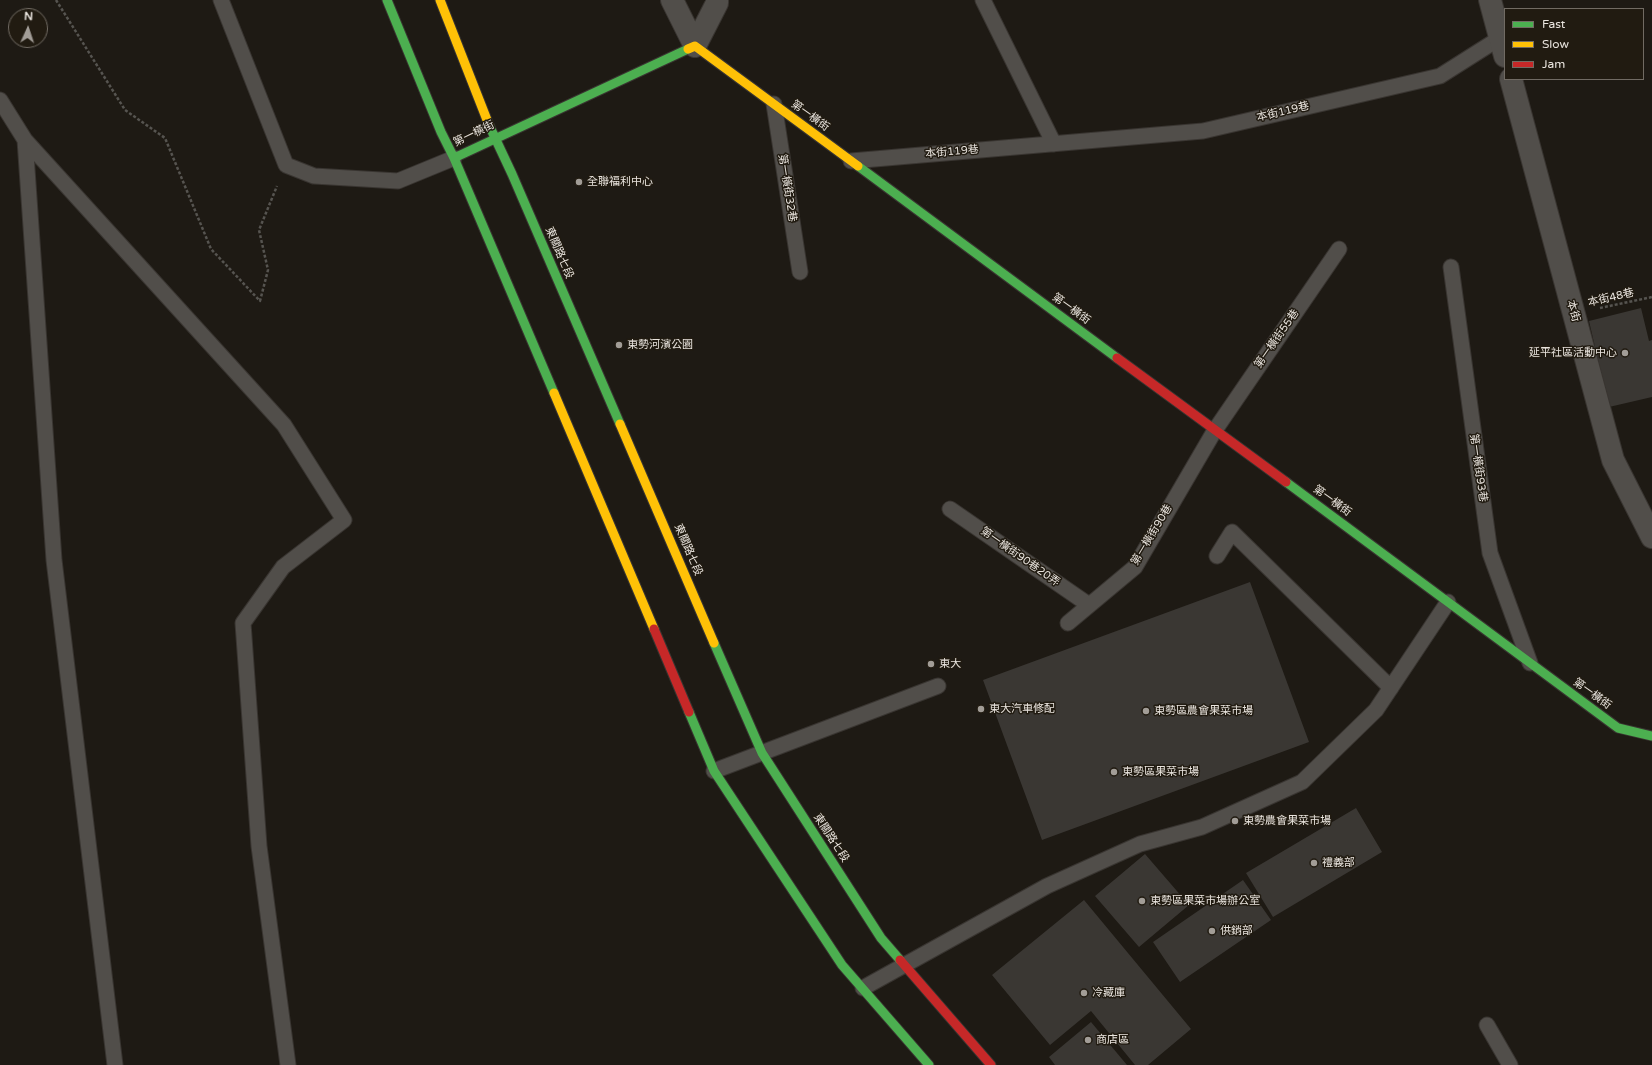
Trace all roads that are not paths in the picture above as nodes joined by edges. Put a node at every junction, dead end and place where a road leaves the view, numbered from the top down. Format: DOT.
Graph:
graph roads {
  1 [pos="221,0"];
  2 [pos="387,0"];
  3 [pos="440,0"];
  4 [pos="672,0"];
  5 [pos="717,0"];
  6 [pos="983,0"];
  7 [pos="1490,0"];
  8 [pos="695,46"];
  9 [pos="1503,47"];
  10 [pos="1511,80"];
  11 [pos="0,100"];
  12 [pos="774,104"];
  13 [pos="494,138"];
  14 [pos="24,140"];
  15 [pos="1054,144"];
  16 [pos="454,158"];
  17 [pos="851,161"];
  18 [pos="1339,249"];
  19 [pos="1450,266"];
  20 [pos="800,272"];
  21 [pos="1215,430"];
  22 [pos="950,508"];
  23 [pos="1652,537"];
  24 [pos="1217,556"];
  25 [pos="1448,602"];
  26 [pos="1089,605"];
  27 [pos="1068,623"];
  28 [pos="1530,663"];
  29 [pos="938,686"];
  30 [pos="1391,688"];
  31 [pos="1652,736"];
  32 [pos="762,753"];
  33 [pos="714,771"];
  34 [pos="905,964"];
  35 [pos="863,988"];
  36 [pos="1487,1025"];
  37 [pos="115,1065"];
  38 [pos="288,1065"];
  39 [pos="929,1065"];
  40 [pos="991,1065"];
  41 [pos="1510,1065"];
  1 -- 16 [label="lane"];
  2 -- 16 [label="main road"];
  3 -- 13 [label="main road, 東關路七段"];
  4 -- 8 [label="street"];
  5 -- 8 [label="street"];
  6 -- 15 [label="lane"];
  7 -- 9 [label="street"];
  8 -- 12 [label="main road, 第一橫街"];
  8 -- 13 [label="main road, 第一橫街"];
  9 -- 15 [label="lane, 本街119巷"];
  10 -- 23 [label="street, 本街"];
  11 -- 14 [label="lane"];
  12 -- 17 [label="main road, 第一橫街"];
  12 -- 20 [label="lane, 第一橫街32巷"];
  13 -- 16 [label="main road, 第一橫街"];
  13 -- 32 [label="main road, 東關路七段"];
  14 -- 37 [label="lane"];
  14 -- 38 [label="lane"];
  15 -- 17 [label="lane, 本街119巷"];
  16 -- 33 [label="main road"];
  17 -- 21 [label="main road, 第一橫街"];
  18 -- 21 [label="lane, 第一橫街55巷"];
  19 -- 28 [label="lane, 第一橫街93巷"];
  21 -- 25 [label="main road, 第一橫街"];
  21 -- 26 [label="lane, 第一橫街90巷"];
  22 -- 26 [label="lane, 第一橫街90巷20弄"];
  24 -- 30 [label="lane"];
  25 -- 28 [label="main road, 第一橫街"];
  25 -- 30 [label="lane"];
  26 -- 27 [label="lane, 第一橫街90巷"];
  28 -- 31 [label="main road, 第一橫街"];
  29 -- 32 [label="lane"];
  30 -- 34 [label="lane"];
  32 -- 33 [label="lane"];
  32 -- 34 [label="main road, 東關路七段"];
  33 -- 35 [label="main road"];
  34 -- 35 [label="lane"];
  34 -- 40 [label="main road, 東關路七段"];
  35 -- 39 [label="main road"];
  36 -- 41 [label="lane"];
}
